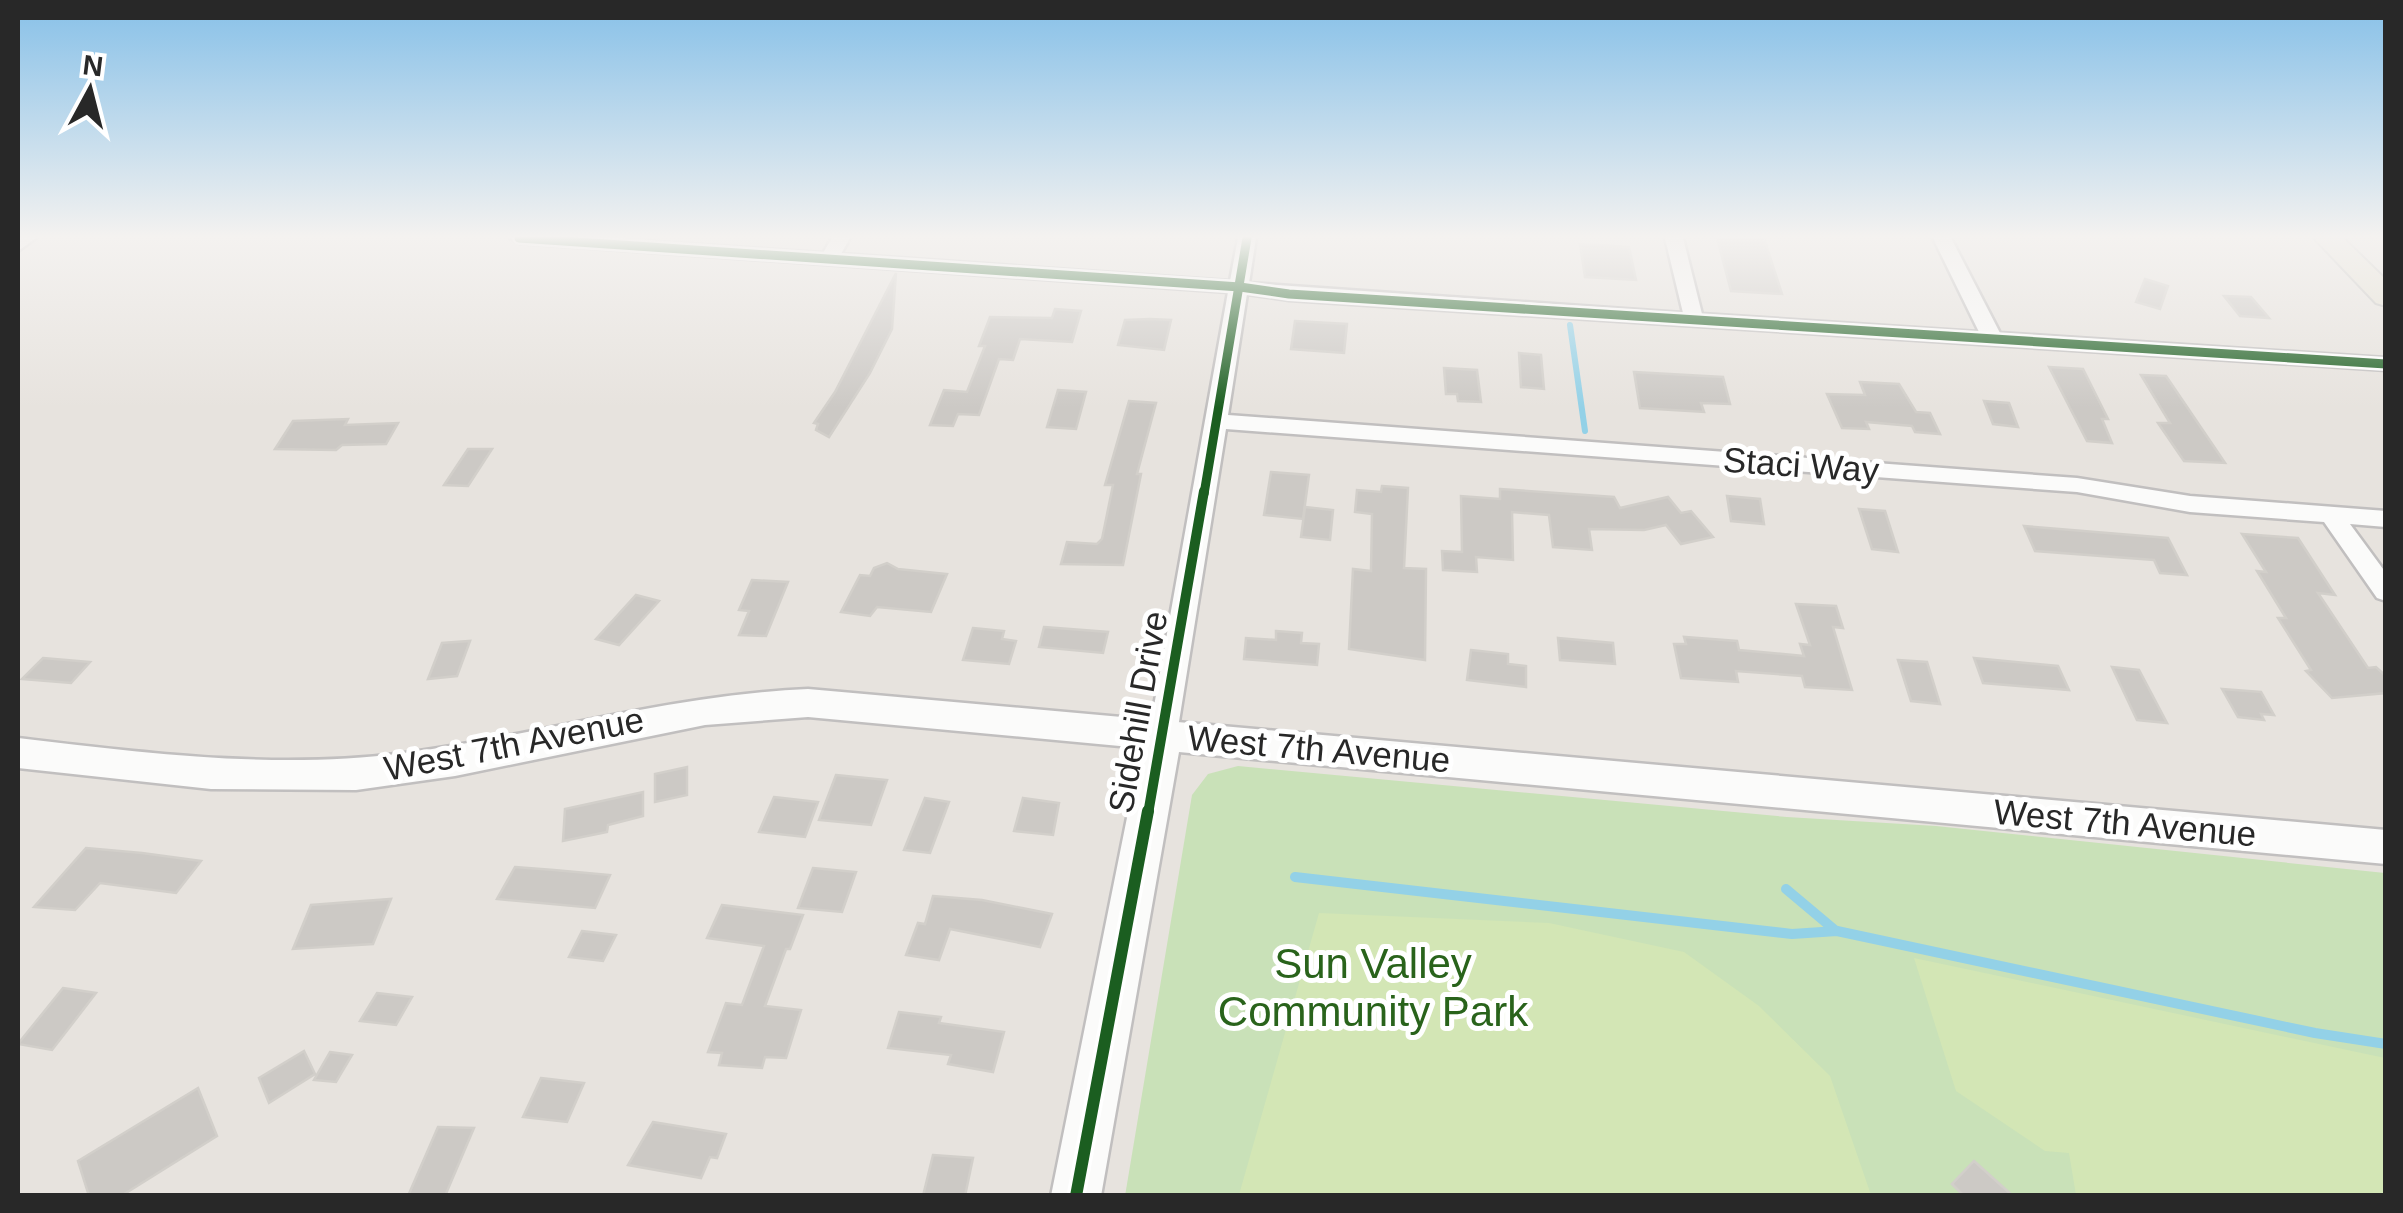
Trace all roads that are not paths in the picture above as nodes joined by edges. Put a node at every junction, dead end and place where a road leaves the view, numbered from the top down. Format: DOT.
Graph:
graph roads {
  1 [pos="1239,295"];
  2 [pos="1298,295"];
  3 [pos="1688,295"];
  4 [pos="1971,295"];
  5 [pos="1694,320"];
  6 [pos="1993,339"];
  7 [pos="2386,364"];
  8 [pos="1216,421"];
  9 [pos="2331,515"];
  10 [pos="2386,518"];
  11 [pos="2386,592"];
  12 [pos="1163,734"];
  13 [pos="18,753"];
  14 [pos="2386,847"];
  15 [pos="1076,1196"];
  1 -- 8 [label="street, Sidehill Drive"];
  2 -- 5 [label="street"];
  3 -- 5 [label="street"];
  4 -- 6 [label="street"];
  5 -- 6 [label="street"];
  6 -- 7 [label="street"];
  8 -- 9 [label="street, Staci Way"];
  8 -- 12 [label="street, Sidehill Drive"];
  9 -- 10 [label="street, Staci Way"];
  9 -- 11 [label="street"];
  12 -- 13 [label="main road, West 7th Avenue"];
  12 -- 14 [label="main road, West 7th Avenue"];
  12 -- 15 [label="main road, Sidehill Drive"];
}
